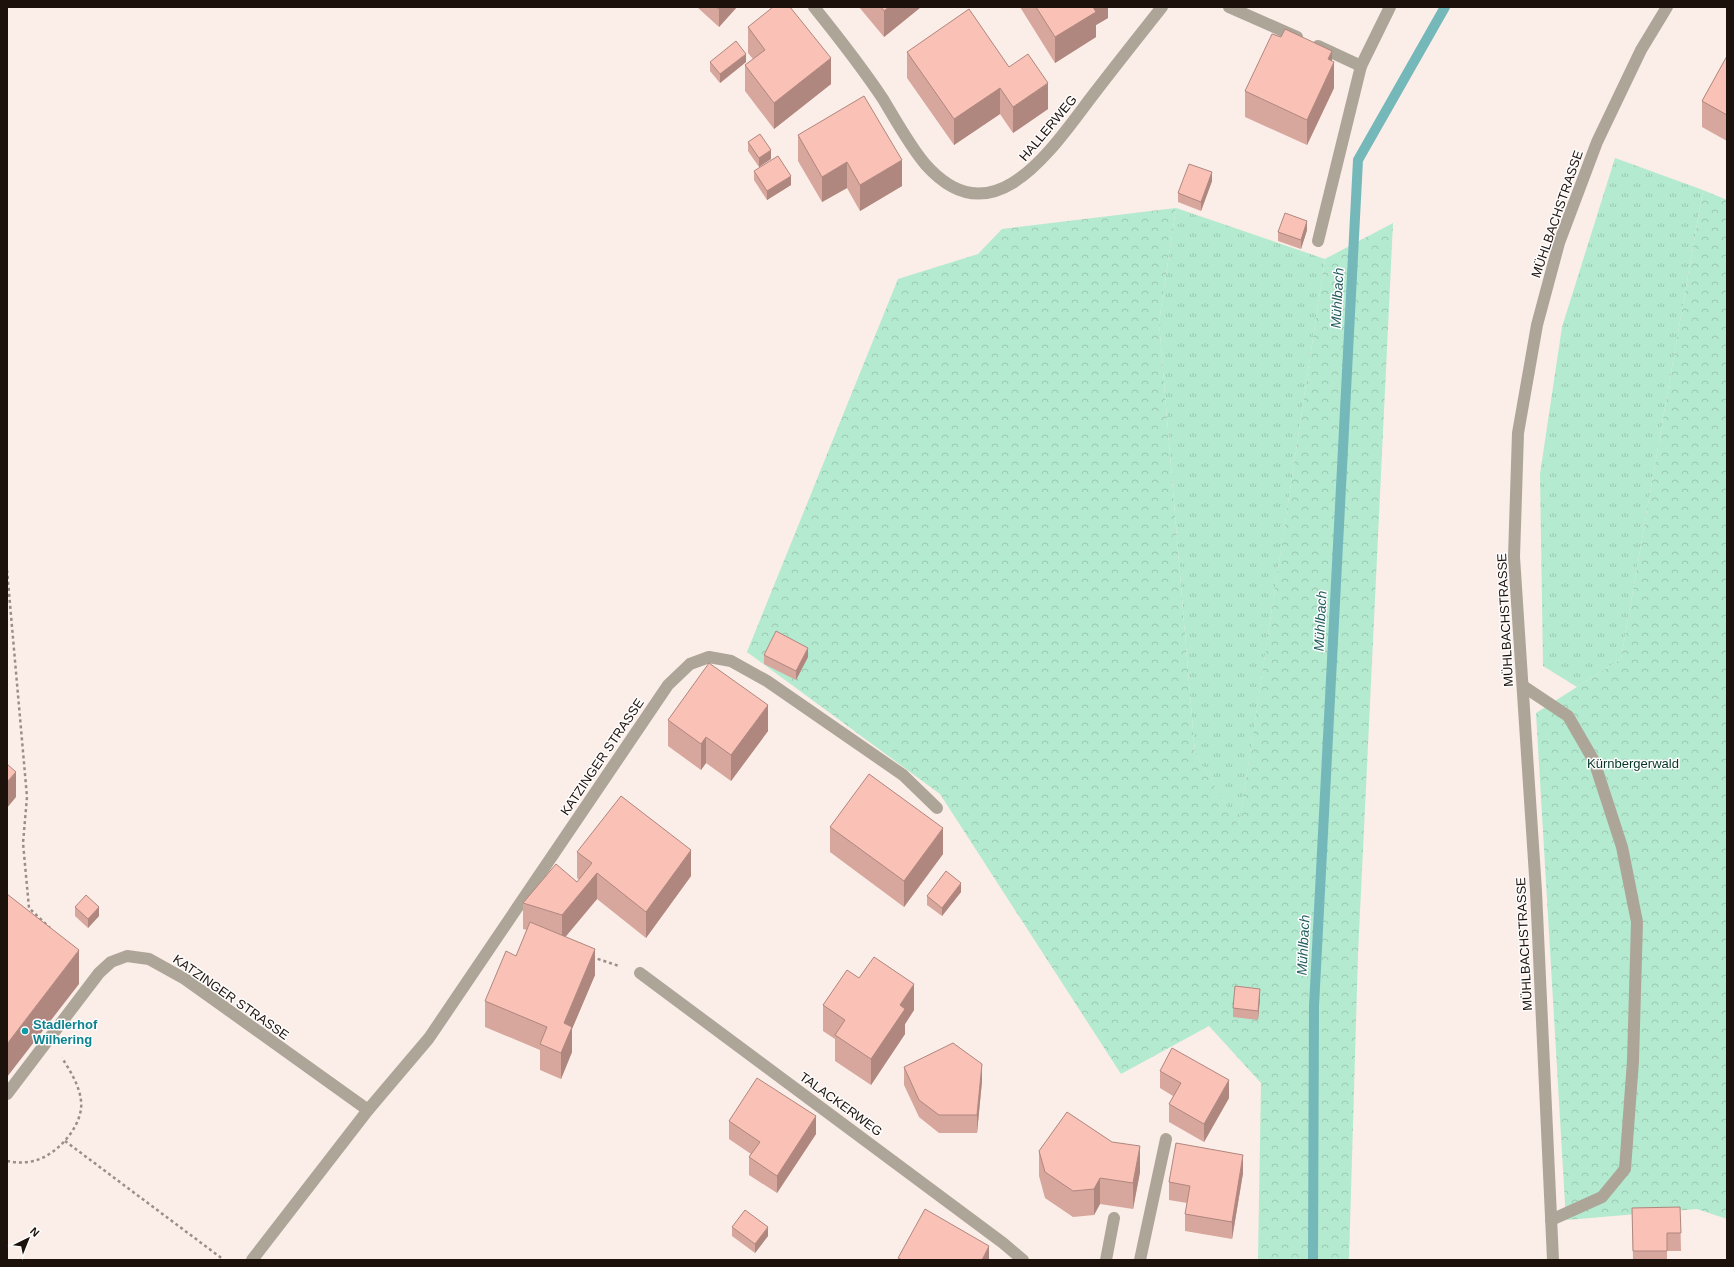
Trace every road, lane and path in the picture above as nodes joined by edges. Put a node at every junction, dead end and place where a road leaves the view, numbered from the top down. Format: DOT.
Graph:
graph roads {
  1 [pos="814,7"];
  2 [pos="1162,7"];
  3 [pos="1229,7"];
  4 [pos="1390,7"];
  5 [pos="1667,7"];
  6 [pos="1361,66"];
  7 [pos="1318,241"];
  8 [pos="7,570"];
  9 [pos="1523,686"];
  10 [pos="937,808"];
  11 [pos="52,930"];
  12 [pos="589,956"];
  13 [pos="640,973"];
  14 [pos="46,1043"];
  15 [pos="7,1094"];
  16 [pos="368,1110"];
  17 [pos="1166,1139"];
  18 [pos="65,1141"];
  19 [pos="7,1161"];
  20 [pos="1114,1218"];
  21 [pos="1551,1220"];
  22 [pos="224,1260"];
  23 [pos="252,1260"];
  24 [pos="1023,1260"];
  25 [pos="1106,1260"];
  26 [pos="1140,1260"];
  27 [pos="1553,1260"];
  1 -- 2 [label="street, HALLERWEG"];
  3 -- 6 [label="street"];
  4 -- 6 [label="street"];
  5 -- 9 [label="street, MÜHLBACHSTRASSE"];
  6 -- 7 [label="street"];
  8 -- 11 [label="path"];
  9 -- 21 [label="street, MÜHLBACHSTRASSE"];
  9 -- 21 [label="street"];
  10 -- 16 [label="street, KATZINGER STRASSE"];
  12 -- 13 [label="path"];
  13 -- 24 [label="street, TALACKERWEG"];
  14 -- 15 [label="street, KATZINGER STRASSE"];
  14 -- 16 [label="street, KATZINGER STRASSE"];
  14 -- 18 [label="path"];
  16 -- 23 [label="street, KATZINGER STRASSE"];
  17 -- 26 [label="street"];
  18 -- 19 [label="path"];
  18 -- 22 [label="path"];
  20 -- 25 [label="street"];
  21 -- 27 [label="street, MÜHLBACHSTRASSE"];
}
